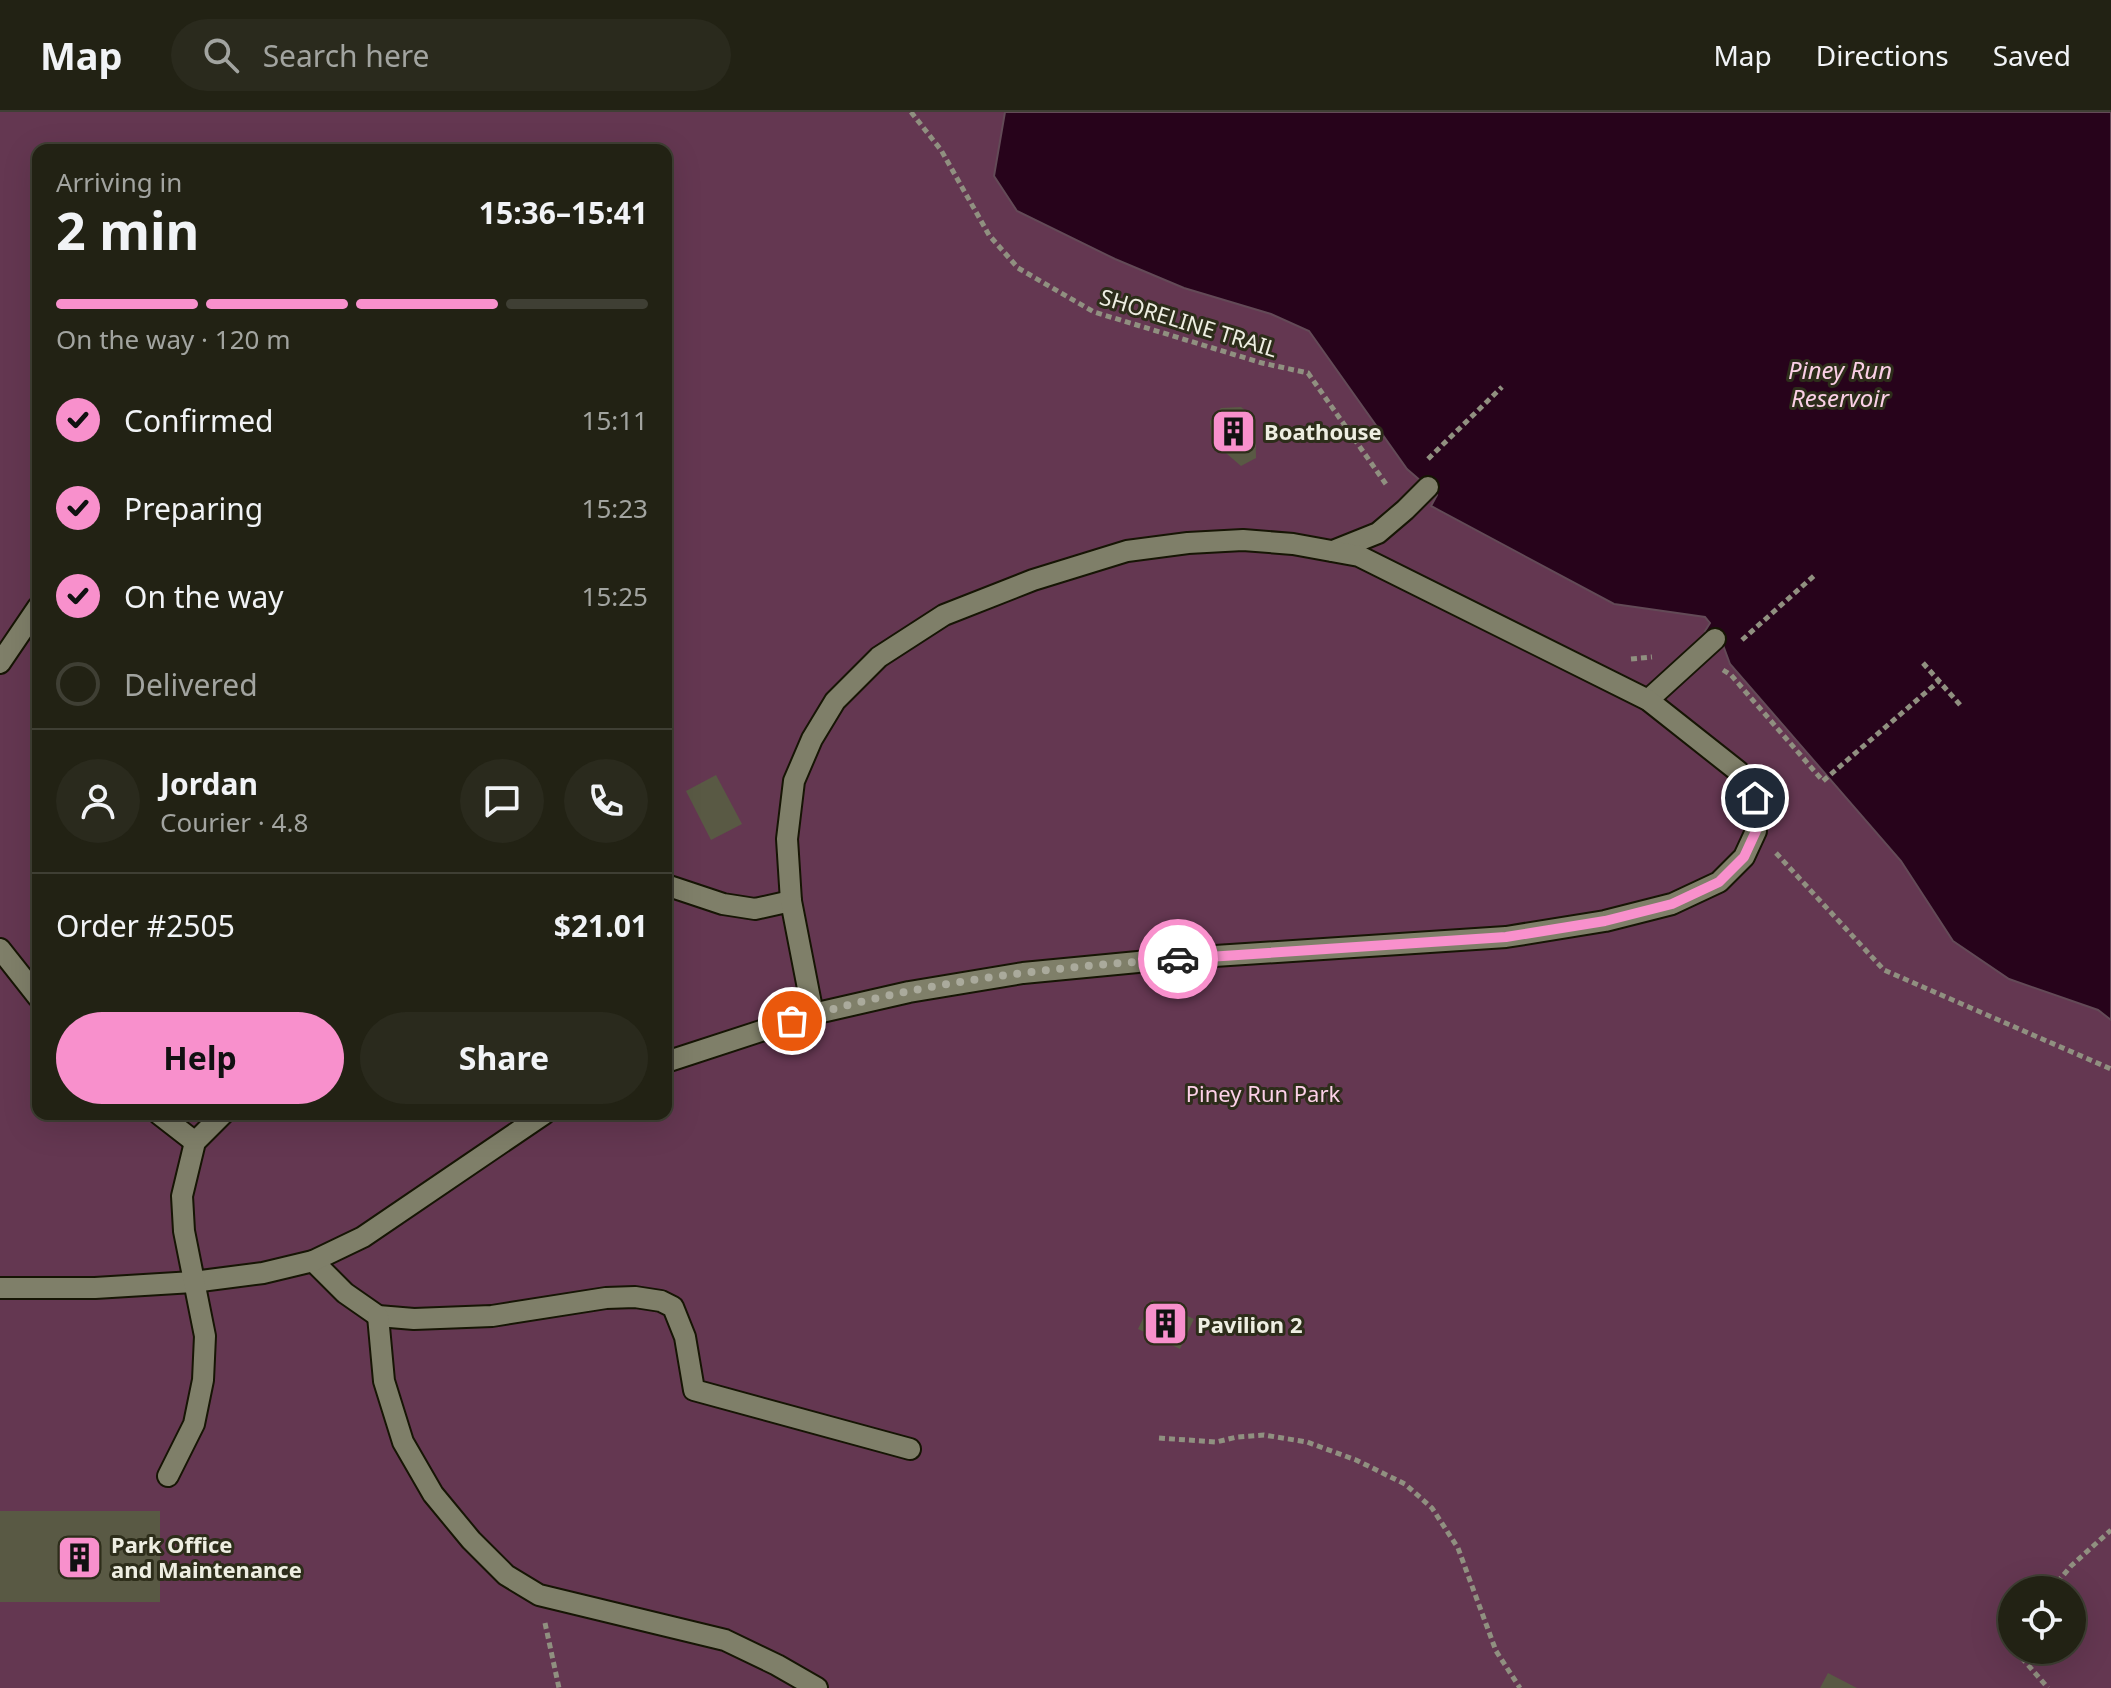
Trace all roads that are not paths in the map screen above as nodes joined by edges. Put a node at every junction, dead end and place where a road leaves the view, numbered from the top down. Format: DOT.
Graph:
graph roads {
  1 [pos="1428,487"];
  2 [pos="1333,551"];
  3 [pos="32,616"];
  4 [pos="1708,645"];
  5 [pos="0,663"];
  6 [pos="1648,700"];
  7 [pos="672,886"];
  8 [pos="791,901"];
  9 [pos="0,949"];
  10 [pos="32,989"];
  11 [pos="813,1014"];
  12 [pos="672,1060"];
  13 [pos="167,1120"];
  14 [pos="217,1120"];
  15 [pos="535,1120"];
  16 [pos="195,1142"];
  17 [pos="313,1261"];
  18 [pos="193,1282"];
  19 [pos="0,1288"];
  20 [pos="378,1316"];
  21 [pos="910,1449"];
  22 [pos="168,1476"];
  23 [pos="817,1688"];
  1 -- 2 [label="lane"];
  2 -- 6 [label="lane"];
  2 -- 8 [label="lane"];
  3 -- 5 [label="lane"];
  4 -- 6 [label="lane"];
  6 -- 11 [label="lane"];
  7 -- 8 [label="lane"];
  8 -- 11 [label="lane"];
  9 -- 10 [label="lane"];
  11 -- 12 [label="lane"];
  13 -- 16 [label="lane"];
  14 -- 16 [label="lane"];
  15 -- 17 [label="lane"];
  16 -- 18 [label="lane"];
  17 -- 18 [label="lane"];
  17 -- 20 [label="lane"];
  18 -- 19 [label="lane"];
  18 -- 22 [label="lane"];
  20 -- 21 [label="lane"];
  20 -- 23 [label="lane"];
}
